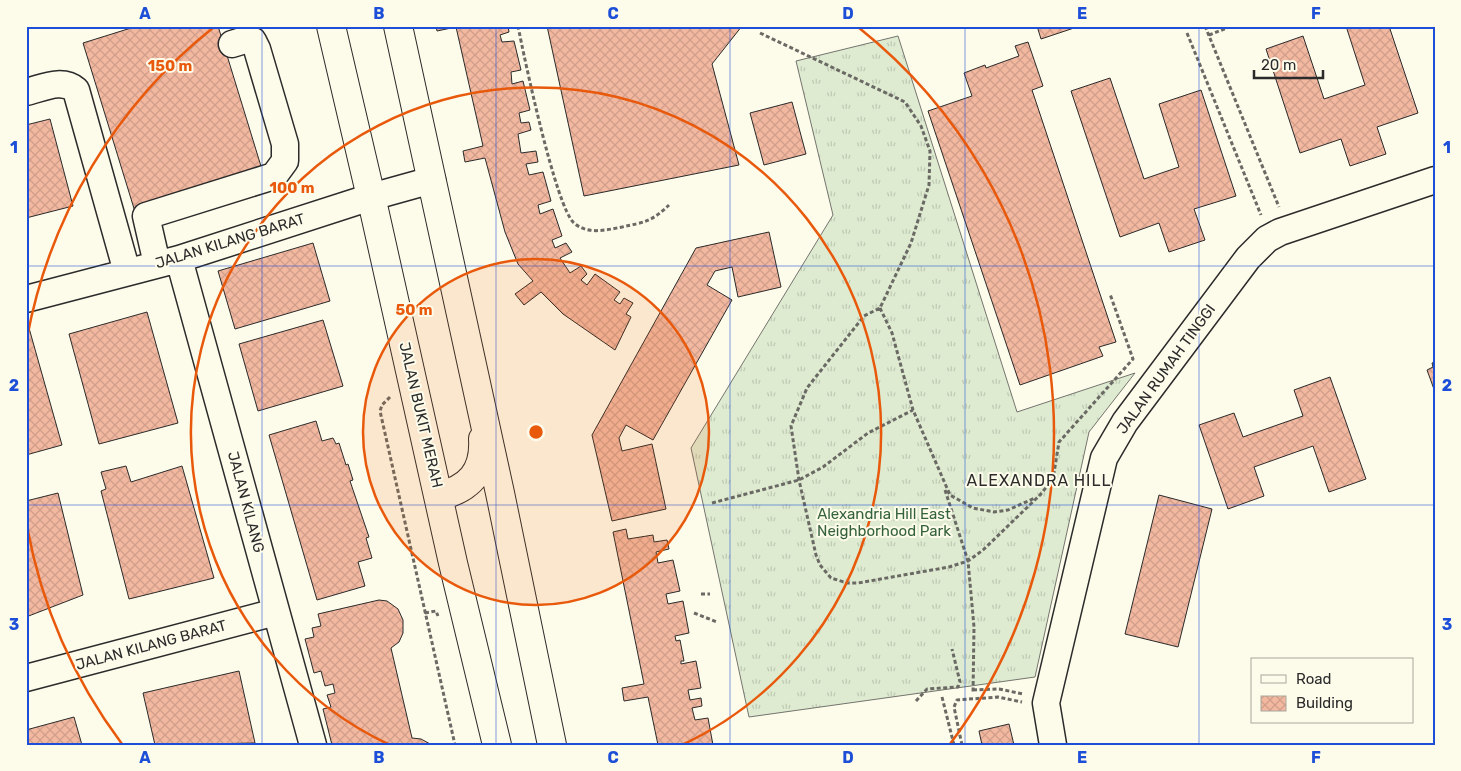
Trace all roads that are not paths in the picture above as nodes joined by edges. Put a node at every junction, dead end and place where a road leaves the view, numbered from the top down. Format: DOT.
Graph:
graph roads {
  1 [pos="331,26"];
  2 [pos="398,26"];
  3 [pos="232,44"];
  4 [pos="26,92"];
  5 [pos="432,180"];
  6 [pos="1435,180"];
  7 [pos="371,197"];
  8 [pos="168,262"];
  9 [pos="126,272"];
  10 [pos="26,299"];
  11 [pos="482,415"];
  12 [pos="438,496"];
  13 [pos="276,612"];
  14 [pos="26,678"];
  15 [pos="313,745"];
  16 [pos="497,745"];
  17 [pos="552,745"];
  18 [pos="1053,745"];
  1 -- 7 [label="main road, JALAN BUKIT MERAH"];
  2 -- 5 [label="main road"];
  3 -- 8 [label="street, JALAN KILANG"];
  4 -- 9 [label="street"];
  5 -- 7 [label="street, JALAN KILANG BARAT"];
  5 -- 11 [label="main road"];
  6 -- 18 [label="street, JALAN RUMAH TINGGI"];
  7 -- 8 [label="street, JALAN KILANG BARAT"];
  7 -- 12 [label="main road, JALAN BUKIT MERAH"];
  8 -- 9 [label="street, JALAN KILANG BARAT"];
  8 -- 13 [label="street, JALAN KILANG"];
  9 -- 10 [label="street, JALAN KILANG BARAT"];
  11 -- 12 [label="main road"];
  11 -- 17 [label="main road"];
  12 -- 16 [label="main road, JALAN BUKIT MERAH"];
  13 -- 14 [label="street, JALAN KILANG BARAT"];
  13 -- 15 [label="street, JALAN KILANG"];
}
